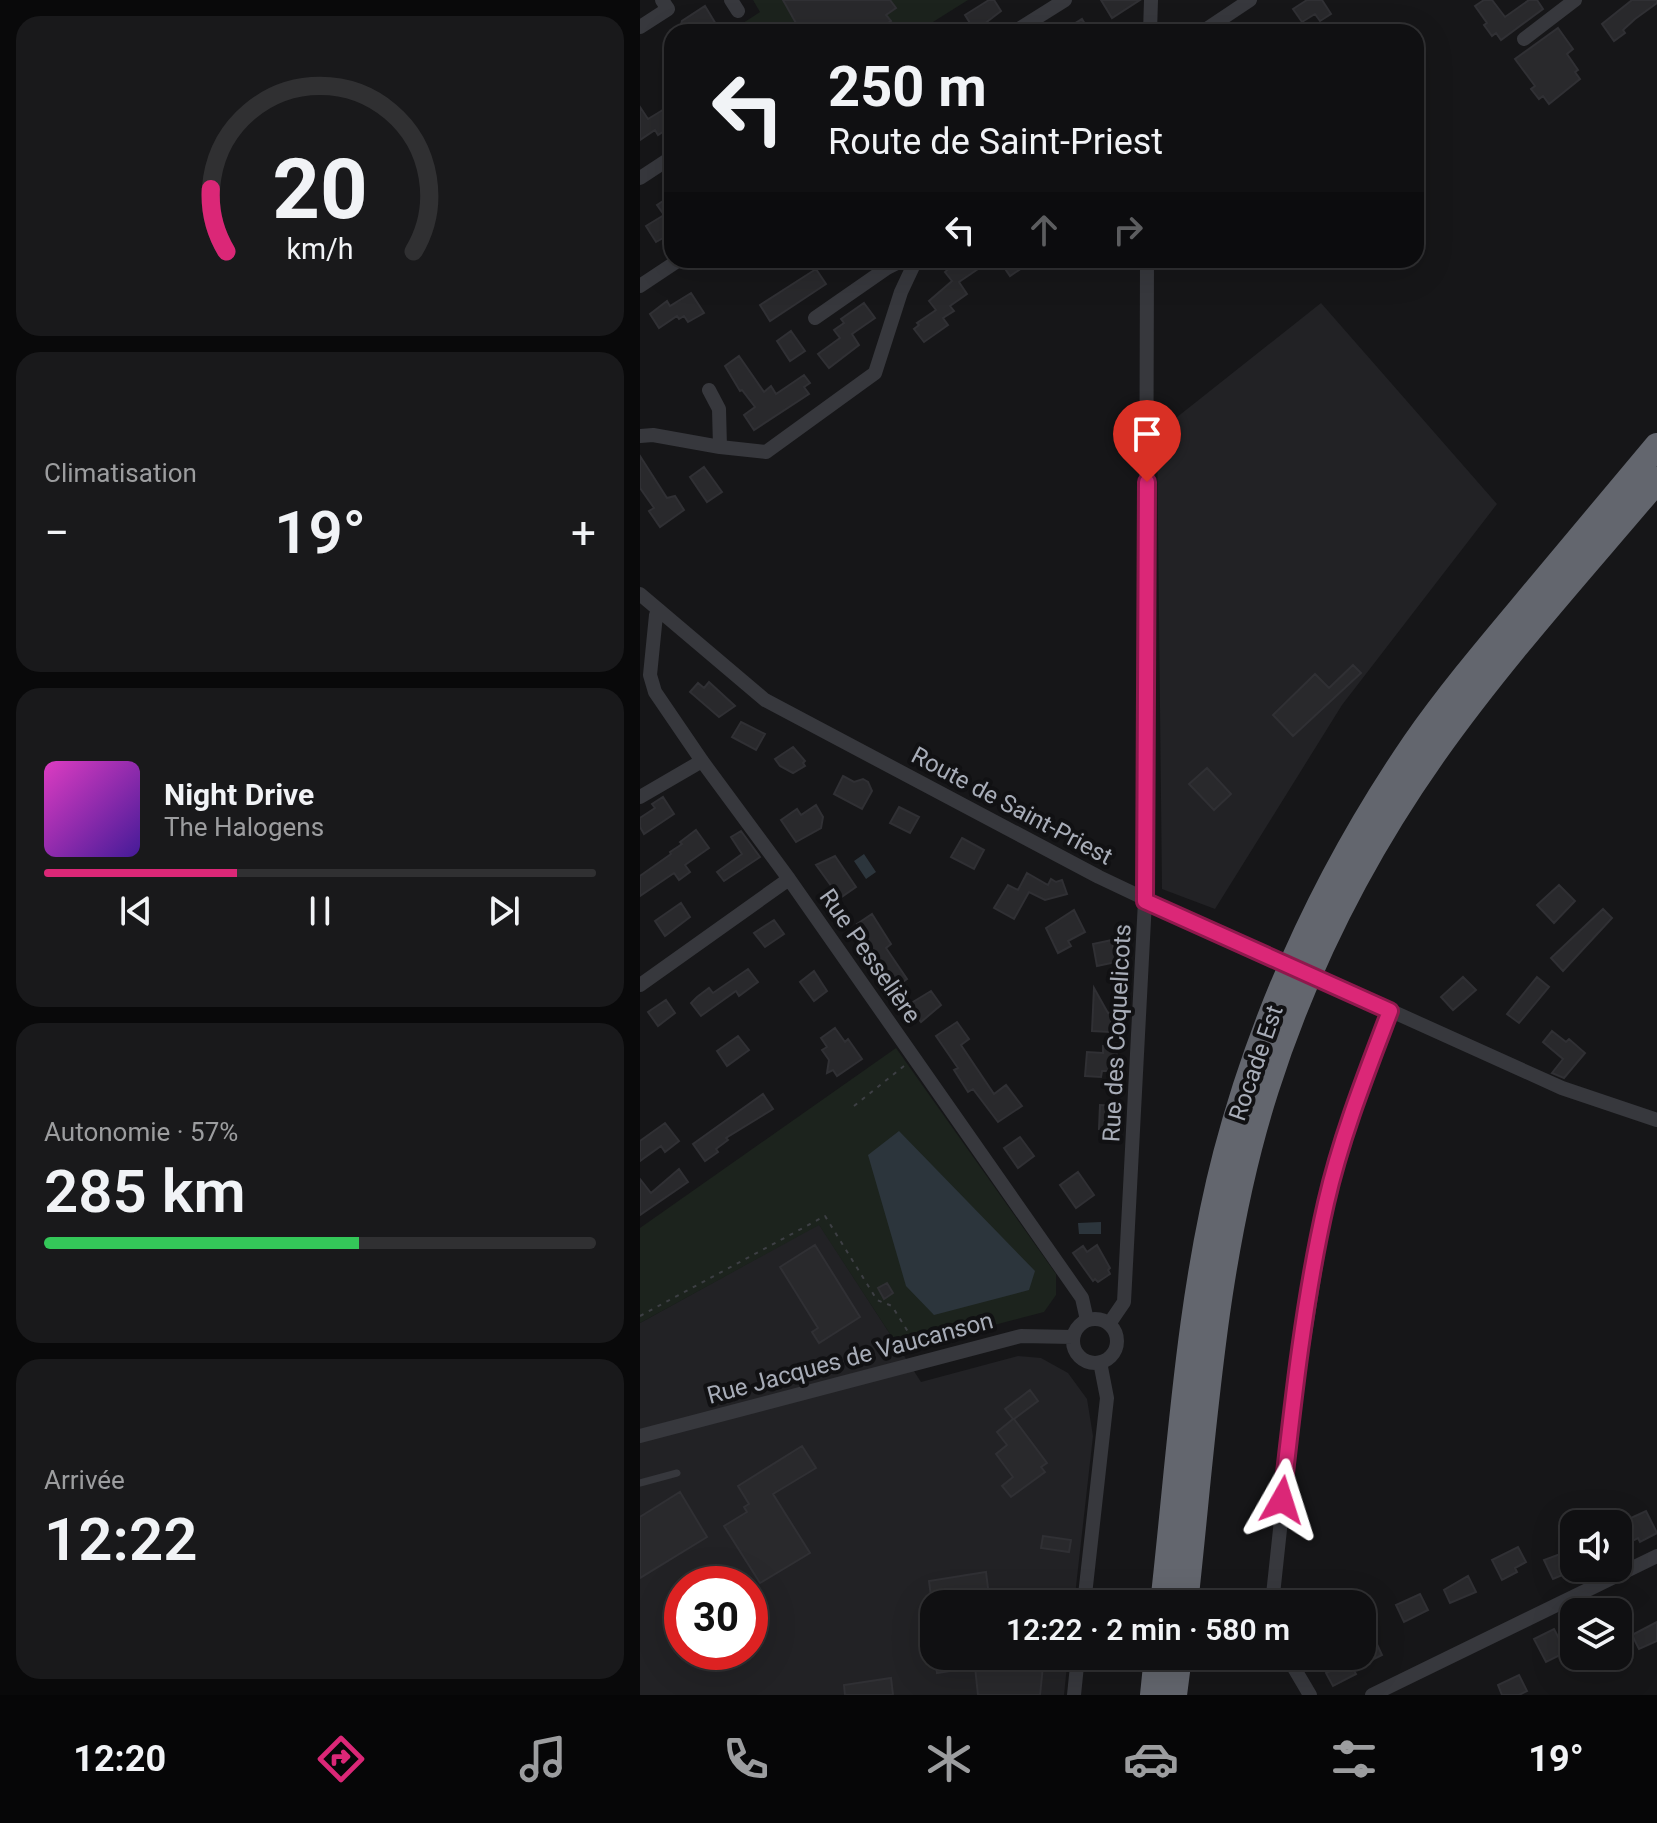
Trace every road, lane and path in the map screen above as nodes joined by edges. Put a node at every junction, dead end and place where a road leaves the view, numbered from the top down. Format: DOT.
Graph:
graph roads {
  1 [pos="662,0"];
  2 [pos="1065,0"];
  3 [pos="1151,0"];
  4 [pos="1250,0"];
  5 [pos="1575,0"];
  6 [pos="1027,24"];
  7 [pos="1150,24"];
  8 [pos="1214,24"];
  9 [pos="640,27"];
  10 [pos="1524,39"];
  11 [pos="664,162"];
  12 [pos="640,178"];
  13 [pos="667,268"];
  14 [pos="887,268"];
  15 [pos="908,268"];
  16 [pos="1147,268"];
  17 [pos="640,286"];
  18 [pos="815,318"];
  19 [pos="709,390"];
  20 [pos="640,436"];
  21 [pos="1657,446"];
  22 [pos="720,447"];
  23 [pos="1657,480"];
  24 [pos="640,594"];
  25 [pos="659,610"];
  26 [pos="645,676"];
  27 [pos="702,761"];
  28 [pos="640,797"];
  29 [pos="789,879"];
  30 [pos="1145,901"];
  31 [pos="640,985"];
  32 [pos="1390,1011"];
  33 [pos="914,1058"];
  34 [pos="854,1106"];
  35 [pos="1657,1120"];
  36 [pos="640,1316"];
  37 [pos="1087,1320"];
  38 [pos="1109,1324"];
  39 [pos="1073,1337"];
  40 [pos="918,1362"];
  41 [pos="1100,1362"];
  42 [pos="640,1436"];
  43 [pos="677,1473"];
  44 [pos="640,1483"];
  45 [pos="1657,1556"];
  46 [pos="1086,1590"];
  47 [pos="1165,1590"];
  48 [pos="1187,1590"];
  49 [pos="1274,1590"];
  50 [pos="1077,1670"];
  51 [pos="1156,1670"];
  52 [pos="1177,1670"];
  53 [pos="1295,1670"];
  54 [pos="1074,1695"];
  55 [pos="1153,1695"];
  56 [pos="1174,1695"];
  57 [pos="1310,1695"];
  58 [pos="1372,1695"];
  1 -- 9 [label="street"];
  2 -- 6 [label="street"];
  3 -- 7 [label="street"];
  4 -- 8 [label="street"];
  5 -- 10 [label="street"];
  11 -- 12 [label="street"];
  13 -- 17 [label="street"];
  14 -- 18 [label="street"];
  15 -- 22 [label="street"];
  16 -- 30 [label="street, Rue des Coquelicots"];
  19 -- 22 [label="street"];
  20 -- 22 [label="street"];
  21 -- 47 [label="highway, Rocade Est"];
  23 -- 48 [label="highway, Rocade Est"];
  24 -- 25 [label="street, Route de Saint-Priest"];
  25 -- 26 [label="street, Rue Pesselière"];
  25 -- 30 [label="street, Route de Saint-Priest"];
  26 -- 27 [label="street, Rue Pesselière"];
  27 -- 28 [label="street"];
  27 -- 29 [label="street, Rue Pesselière"];
  29 -- 31 [label="street"];
  29 -- 33 [label="street, Rue Pesselière"];
  30 -- 32 [label="street, Route de Saint-Priest, bridge"];
  30 -- 38 [label="street, Rue des Coquelicots"];
  32 -- 35 [label="street, Route de Saint-Priest"];
  32 -- 49 [label="street"];
  33 -- 34 [label="path"];
  33 -- 37 [label="street, Rue Pesselière"];
  36 -- 40 [label="path"];
  37 -- 38 [label="street"];
  37 -- 39 [label="street"];
  38 -- 41 [label="street"];
  39 -- 40 [label="street, Rue Jacques de Vaucanson"];
  39 -- 41 [label="street"];
  40 -- 42 [label="street, Rue Jacques de Vaucanson"];
  41 -- 46 [label="street"];
  43 -- 44 [label="lane"];
  45 -- 58 [label="street"];
  50 -- 54 [label="street"];
  51 -- 55 [label="highway"];
  52 -- 56 [label="highway"];
  53 -- 57 [label="street"];
}
